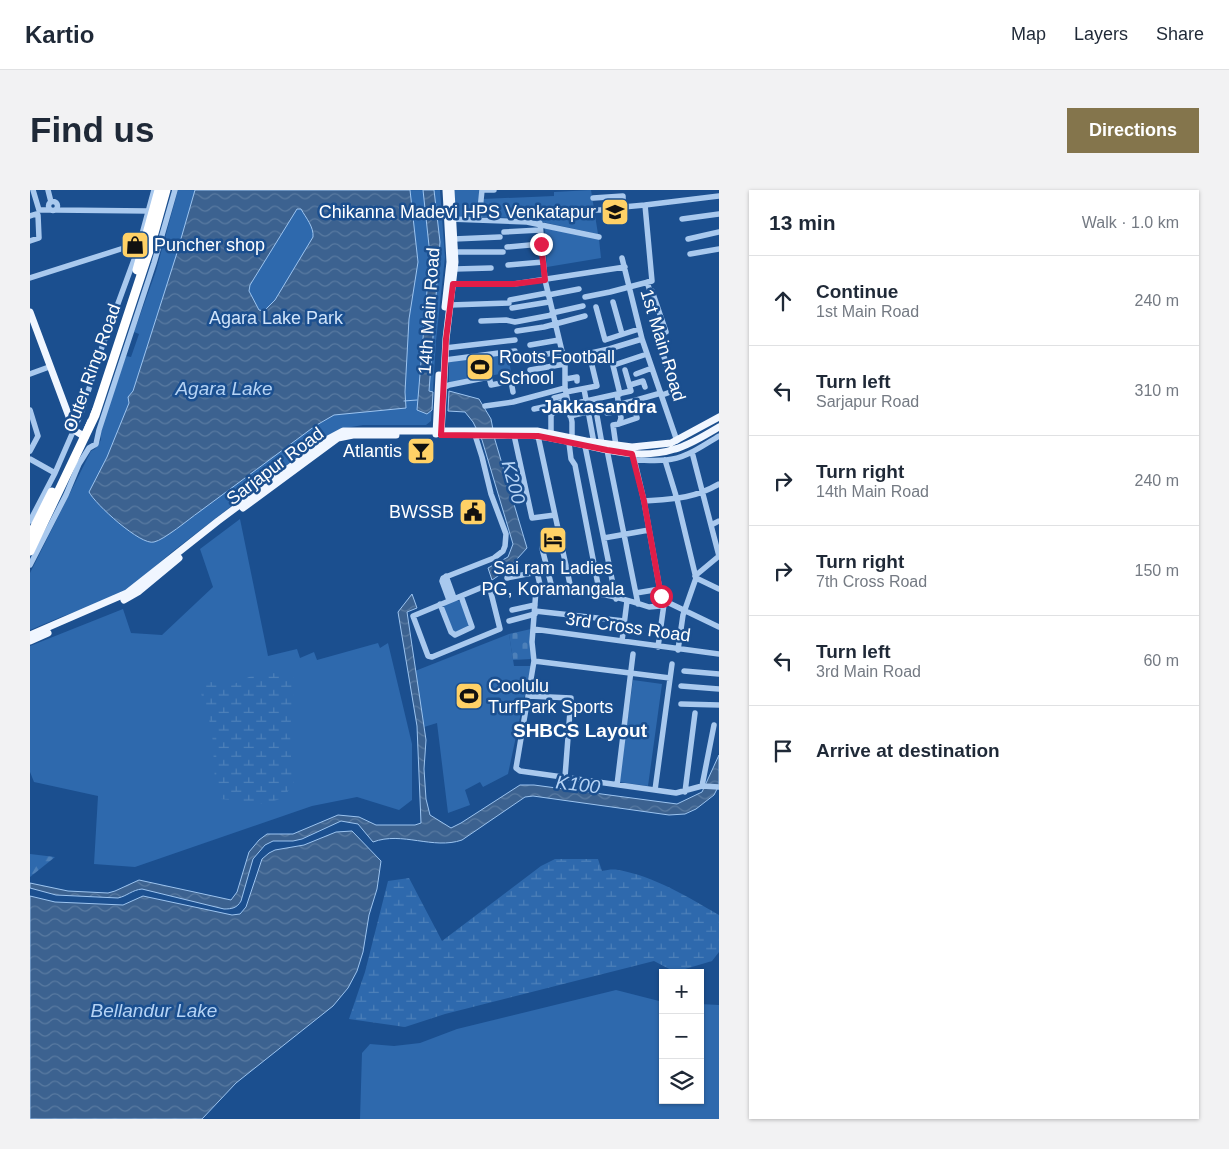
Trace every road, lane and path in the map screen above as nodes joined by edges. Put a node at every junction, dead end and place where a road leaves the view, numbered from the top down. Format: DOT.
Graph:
graph roads {
  1 [pos="33,190"];
  2 [pos="48,190"];
  3 [pos="154,190"];
  4 [pos="159,190"];
  5 [pos="166,190"];
  6 [pos="175,190"];
  7 [pos="446,190"];
  8 [pos="451,190"];
  9 [pos="482,190"];
  10 [pos="494,190"];
  11 [pos="719,196"];
  12 [pos="593,198"];
  13 [pos="645,205"];
  14 [pos="623,207"];
  15 [pos="55,208"];
  16 [pos="149,209"];
  17 [pos="597,210"];
  18 [pos="719,214"];
  19 [pos="30,216"];
  20 [pos="451,219"];
  21 [pos="682,219"];
  22 [pos="479,220"];
  23 [pos="540,227"];
  24 [pos="719,232"];
  25 [pos="598,237"];
  26 [pos="454,239"];
  27 [pos="688,239"];
  28 [pos="30,241"];
  29 [pos="541,244"];
  30 [pos="719,249"];
  31 [pos="143,250"];
  32 [pos="455,252"];
  33 [pos="690,254"];
  34 [pos="622,258"];
  35 [pos="542,262"];
  36 [pos="508,265"];
  37 [pos="624,267"];
  38 [pos="491,268"];
  39 [pos="454,269"];
  40 [pos="30,278"];
  41 [pos="545,280"];
  42 [pos="647,282"];
  43 [pos="453,284"];
  44 [pos="629,287"];
  45 [pos="579,289"];
  46 [pos="548,297"];
  47 [pos="585,297"];
  48 [pos="613,302"];
  49 [pos="450,305"];
  50 [pos="583,306"];
  51 [pos="596,307"];
  52 [pos="30,312"];
  53 [pos="552,314"];
  54 [pos="585,316"];
  55 [pos="480,321"];
  56 [pos="554,324"];
  57 [pos="639,329"];
  58 [pos="517,331"];
  59 [pos="622,334"];
  60 [pos="642,339"];
  61 [pos="515,340"];
  62 [pos="559,340"];
  63 [pos="530,345"];
  64 [pos="445,348"];
  65 [pos="609,349"];
  66 [pos="515,351"];
  67 [pos="562,351"];
  68 [pos="589,353"];
  69 [pos="647,354"];
  70 [pos="445,360"];
  71 [pos="518,360"];
  72 [pos="565,362"];
  73 [pos="614,366"];
  74 [pos="49,367"];
  75 [pos="652,368"];
  76 [pos="530,370"];
  77 [pos="625,370"];
  78 [pos="30,374"];
  79 [pos="636,374"];
  80 [pos="566,379"];
  81 [pos="577,381"];
  82 [pos="630,385"];
  83 [pos="645,388"];
  84 [pos="584,389"];
  85 [pos="442,390"];
  86 [pos="513,392"];
  87 [pos="618,394"];
  88 [pos="662,394"];
  89 [pos="567,396"];
  90 [pos="586,401"];
  91 [pos="553,402"];
  92 [pos="633,402"];
  93 [pos="485,406"];
  94 [pos="545,407"];
  95 [pos="619,408"];
  96 [pos="534,409"];
  97 [pos="30,410"];
  98 [pos="588,411"];
  99 [pos="607,413"];
  100 [pos="551,415"];
  101 [pos="570,416"];
  102 [pos="597,416"];
  103 [pos="719,417"];
  104 [pos="619,424"];
  105 [pos="719,427"];
  106 [pos="696,430"];
  107 [pos="439,433"];
  108 [pos="496,433"];
  109 [pos="551,433"];
  110 [pos="80,434"];
  111 [pos="475,434"];
  112 [pos="514,436"];
  113 [pos="538,436"];
  114 [pos="719,436"];
  115 [pos="700,438"];
  116 [pos="571,440"];
  117 [pos="677,441"];
  118 [pos="594,443"];
  119 [pos="584,446"];
  120 [pos="616,446"];
  121 [pos="605,447"];
  122 [pos="30,451"];
  123 [pos="692,452"];
  124 [pos="633,453"];
  125 [pos="30,459"];
  126 [pos="664,460"];
  127 [pos="55,473"];
  128 [pos="719,484"];
  129 [pos="703,493"];
  130 [pos="677,499"];
  131 [pos="644,501"];
  132 [pos="238,510"];
  133 [pos="555,515"];
  134 [pos="30,521"];
  135 [pos="719,521"];
  136 [pos="711,525"];
  137 [pos="649,530"];
  138 [pos="624,534"];
  139 [pos="30,536"];
  140 [pos="604,538"];
  141 [pos="542,548"];
  142 [pos="30,550"];
  143 [pos="719,556"];
  144 [pos="30,565"];
  145 [pos="695,577"];
  146 [pos="507,578"];
  147 [pos="552,588"];
  148 [pos="541,589"];
  149 [pos="571,589"];
  150 [pos="660,589"];
  151 [pos="719,590"];
  152 [pos="636,593"];
  153 [pos="600,595"];
  154 [pos="461,596"];
  155 [pos="452,599"];
  156 [pos="616,599"];
  157 [pos="627,601"];
  158 [pos="665,603"];
  159 [pos="440,604"];
  160 [pos="638,604"];
  161 [pos="512,610"];
  162 [pos="535,610"];
  163 [pos="685,610"];
  164 [pos="509,621"];
  165 [pos="624,621"];
  166 [pos="719,627"];
  167 [pos="533,630"];
  168 [pos="30,635"];
  169 [pos="30,640"];
  170 [pos="622,641"];
  171 [pos="658,647"];
  172 [pos="678,650"];
  173 [pos="632,654"];
  174 [pos="719,654"];
  175 [pos="534,661"];
  176 [pos="672,664"];
  177 [pos="684,671"];
  178 [pos="630,673"];
  179 [pos="719,674"];
  180 [pos="670,678"];
  181 [pos="681,686"];
  182 [pos="719,689"];
  183 [pos="528,696"];
  184 [pos="681,704"];
  185 [pos="719,705"];
  186 [pos="695,713"];
  187 [pos="714,725"];
  188 [pos="565,777"];
  189 [pos="617,784"];
  190 [pos="703,786"];
  191 [pos="719,787"];
  192 [pos="655,790"];
  193 [pos="685,792"];
  1 -- 15 [label="street"];
  2 -- 15 [label="street"];
  3 -- 16 [label="street"];
  4 -- 31 [label="highway, Outer Ring Road"];
  5 -- 31 [label="highway, Outer Ring Road"];
  6 -- 144 [label="street"];
  7 -- 20 [label="main road, 14th Main Road"];
  8 -- 20 [label="main road, 14th Main Road"];
  9 -- 10 [label="street"];
  9 -- 22 [label="street"];
  11 -- 13 [label="street"];
  12 -- 14 [label="street"];
  13 -- 14 [label="street"];
  13 -- 42 [label="street"];
  14 -- 17 [label="street"];
  15 -- 16 [label="street"];
  16 -- 31 [label="street"];
  18 -- 21 [label="street"];
  19 -- 28 [label="street"];
  20 -- 22 [label="street"];
  20 -- 26 [label="main road, 14th Main Road"];
  20 -- 85 [label="main road, 14th Main Road"];
  22 -- 23 [label="street"];
  23 -- 25 [label="street"];
  23 -- 26 [label="street"];
  23 -- 29 [label="street"];
  24 -- 27 [label="street"];
  26 -- 32 [label="main road, 14th Main Road"];
  29 -- 32 [label="street"];
  29 -- 35 [label="street"];
  30 -- 33 [label="street"];
  31 -- 40 [label="street"];
  31 -- 110 [label="street"];
  31 -- 110 [label="highway, Outer Ring Road"];
  32 -- 39 [label="main road, 14th Main Road"];
  34 -- 37 [label="street, 1st Main Road"];
  35 -- 36 [label="street"];
  35 -- 41 [label="street"];
  37 -- 41 [label="street"];
  37 -- 44 [label="street, 1st Main Road"];
  38 -- 39 [label="street"];
  39 -- 43 [label="main road, 14th Main Road"];
  41 -- 43 [label="street"];
  41 -- 46 [label="street"];
  42 -- 44 [label="street"];
  42 -- 88 [label="street"];
  43 -- 49 [label="main road, 14th Main Road"];
  44 -- 47 [label="street"];
  44 -- 57 [label="street, 1st Main Road"];
  45 -- 46 [label="street"];
  46 -- 49 [label="street"];
  46 -- 53 [label="street"];
  48 -- 59 [label="street"];
  49 -- 64 [label="main road, 14th Main Road"];
  50 -- 53 [label="street"];
  51 -- 59 [label="street"];
  52 -- 74 [label="main road"];
  53 -- 55 [label="street"];
  53 -- 56 [label="street"];
  54 -- 56 [label="street"];
  56 -- 58 [label="street"];
  56 -- 62 [label="street"];
  57 -- 59 [label="street"];
  57 -- 60 [label="street, 1st Main Road"];
  60 -- 65 [label="street"];
  60 -- 69 [label="street, 1st Main Road"];
  61 -- 64 [label="street"];
  62 -- 63 [label="street"];
  62 -- 67 [label="street"];
  64 -- 70 [label="main road, 14th Main Road"];
  65 -- 68 [label="street"];
  65 -- 73 [label="street"];
  66 -- 70 [label="street"];
  67 -- 71 [label="street"];
  67 -- 72 [label="street"];
  68 -- 72 [label="street"];
  68 -- 84 [label="street"];
  69 -- 73 [label="street"];
  69 -- 75 [label="street, 1st Main Road"];
  70 -- 85 [label="main road, 14th Main Road"];
  72 -- 76 [label="street"];
  72 -- 80 [label="street"];
  73 -- 87 [label="street"];
  74 -- 78 [label="street"];
  74 -- 110 [label="main road"];
  75 -- 79 [label="street"];
  75 -- 88 [label="street, 1st Main Road"];
  77 -- 82 [label="street"];
  80 -- 81 [label="street"];
  80 -- 89 [label="street"];
  82 -- 83 [label="street"];
  82 -- 87 [label="street"];
  84 -- 89 [label="street"];
  84 -- 90 [label="street"];
  85 -- 86 [label="street"];
  85 -- 107 [label="main road, 14th Main Road"];
  87 -- 90 [label="street"];
  87 -- 95 [label="street"];
  88 -- 92 [label="street"];
  88 -- 117 [label="street, 1st Main Road"];
  89 -- 90 [label="street"];
  89 -- 91 [label="street"];
  89 -- 93 [label="street"];
  89 -- 101 [label="street"];
  90 -- 98 [label="street"];
  91 -- 94 [label="street"];
  91 -- 100 [label="street"];
  92 -- 95 [label="street"];
  92 -- 104 [label="street"];
  94 -- 96 [label="street"];
  94 -- 100 [label="street"];
  95 -- 98 [label="street"];
  95 -- 99 [label="street"];
  95 -- 104 [label="street"];
  97 -- 122 [label="street"];
  98 -- 101 [label="street"];
  98 -- 118 [label="street"];
  100 -- 109 [label="street"];
  101 -- 116 [label="street"];
  102 -- 121 [label="street"];
  103 -- 106 [label="main road"];
  104 -- 120 [label="street"];
  105 -- 115 [label="main road"];
  106 -- 115 [label="main road"];
  106 -- 117 [label="main road"];
  107 -- 111 [label="main road, Sarjapur Road"];
  107 -- 132 [label="main road, Sarjapur Road"];
  108 -- 109 [label="main road, Sarjapur Road"];
  108 -- 111 [label="main road, Sarjapur Road"];
  108 -- 112 [label="main road, Sarjapur Road"];
  109 -- 116 [label="main road, Sarjapur Road"];
  110 -- 127 [label="street"];
  110 -- 139 [label="highway, Outer Ring Road"];
  110 -- 142 [label="highway, Outer Ring Road"];
  111 -- 155 [label="street"];
  112 -- 113 [label="main road, Sarjapur Road"];
  112 -- 133 [label="street"];
  113 -- 116 [label="main road, Sarjapur Road"];
  113 -- 133 [label="street"];
  114 -- 123 [label="street"];
  115 -- 124 [label="main road"];
  116 -- 118 [label="main road, Sarjapur Road"];
  116 -- 119 [label="main road, Sarjapur Road"];
  116 -- 153 [label="street"];
  117 -- 124 [label="main road"];
  118 -- 121 [label="main road, Sarjapur Road"];
  119 -- 121 [label="main road, Sarjapur Road"];
  119 -- 140 [label="street"];
  120 -- 121 [label="main road, Sarjapur Road"];
  120 -- 124 [label="main road, Sarjapur Road"];
  121 -- 124 [label="main road, Sarjapur Road"];
  121 -- 138 [label="street"];
  123 -- 126 [label="street"];
  123 -- 129 [label="street"];
  124 -- 126 [label="street"];
  124 -- 131 [label="street"];
  125 -- 127 [label="street"];
  126 -- 130 [label="street"];
  127 -- 134 [label="street"];
  128 -- 129 [label="street"];
  129 -- 130 [label="street"];
  129 -- 136 [label="street"];
  130 -- 131 [label="street"];
  130 -- 145 [label="street"];
  131 -- 137 [label="street"];
  132 -- 168 [label="main road, Sarjapur Road"];
  132 -- 169 [label="main road, Sarjapur Road"];
  133 -- 149 [label="street"];
  135 -- 136 [label="street"];
  136 -- 143 [label="street"];
  137 -- 138 [label="street"];
  137 -- 150 [label="street"];
  138 -- 140 [label="street"];
  138 -- 152 [label="street"];
  140 -- 156 [label="street"];
  141 -- 147 [label="street"];
  143 -- 145 [label="street"];
  145 -- 151 [label="street"];
  145 -- 163 [label="street"];
  146 -- 148 [label="street"];
  147 -- 148 [label="street"];
  147 -- 149 [label="street"];
  148 -- 162 [label="street"];
  149 -- 153 [label="street"];
  150 -- 152 [label="street"];
  150 -- 158 [label="street"];
  152 -- 160 [label="street"];
  153 -- 156 [label="street"];
  154 -- 155 [label="street"];
  154 -- 159 [label="street"];
  154 -- 159 [label="street"];
  155 -- 159 [label="street"];
  156 -- 157 [label="street"];
  157 -- 160 [label="street"];
  157 -- 165 [label="street"];
  158 -- 160 [label="street"];
  158 -- 163 [label="street"];
  158 -- 171 [label="street"];
  161 -- 162 [label="street"];
  162 -- 164 [label="street"];
  162 -- 165 [label="street"];
  162 -- 167 [label="street"];
  163 -- 166 [label="street"];
  163 -- 172 [label="street"];
  165 -- 170 [label="street"];
  167 -- 170 [label="street, 3rd Cross Road"];
  167 -- 175 [label="street"];
  170 -- 171 [label="street, 3rd Cross Road"];
  171 -- 172 [label="street, 3rd Cross Road"];
  172 -- 174 [label="street, 3rd Cross Road"];
  173 -- 178 [label="street"];
  175 -- 178 [label="street"];
  175 -- 183 [label="street"];
  176 -- 180 [label="street"];
  177 -- 179 [label="street"];
  178 -- 180 [label="street"];
  178 -- 189 [label="street"];
  180 -- 192 [label="street"];
  181 -- 182 [label="street"];
  183 -- 188 [label="street"];
  183 -- 188 [label="street"];
  184 -- 185 [label="street"];
  186 -- 193 [label="street"];
  187 -- 190 [label="street"];
  188 -- 189 [label="street"];
  189 -- 192 [label="street"];
  190 -- 191 [label="street"];
  190 -- 193 [label="street"];
  192 -- 193 [label="street"];
}
